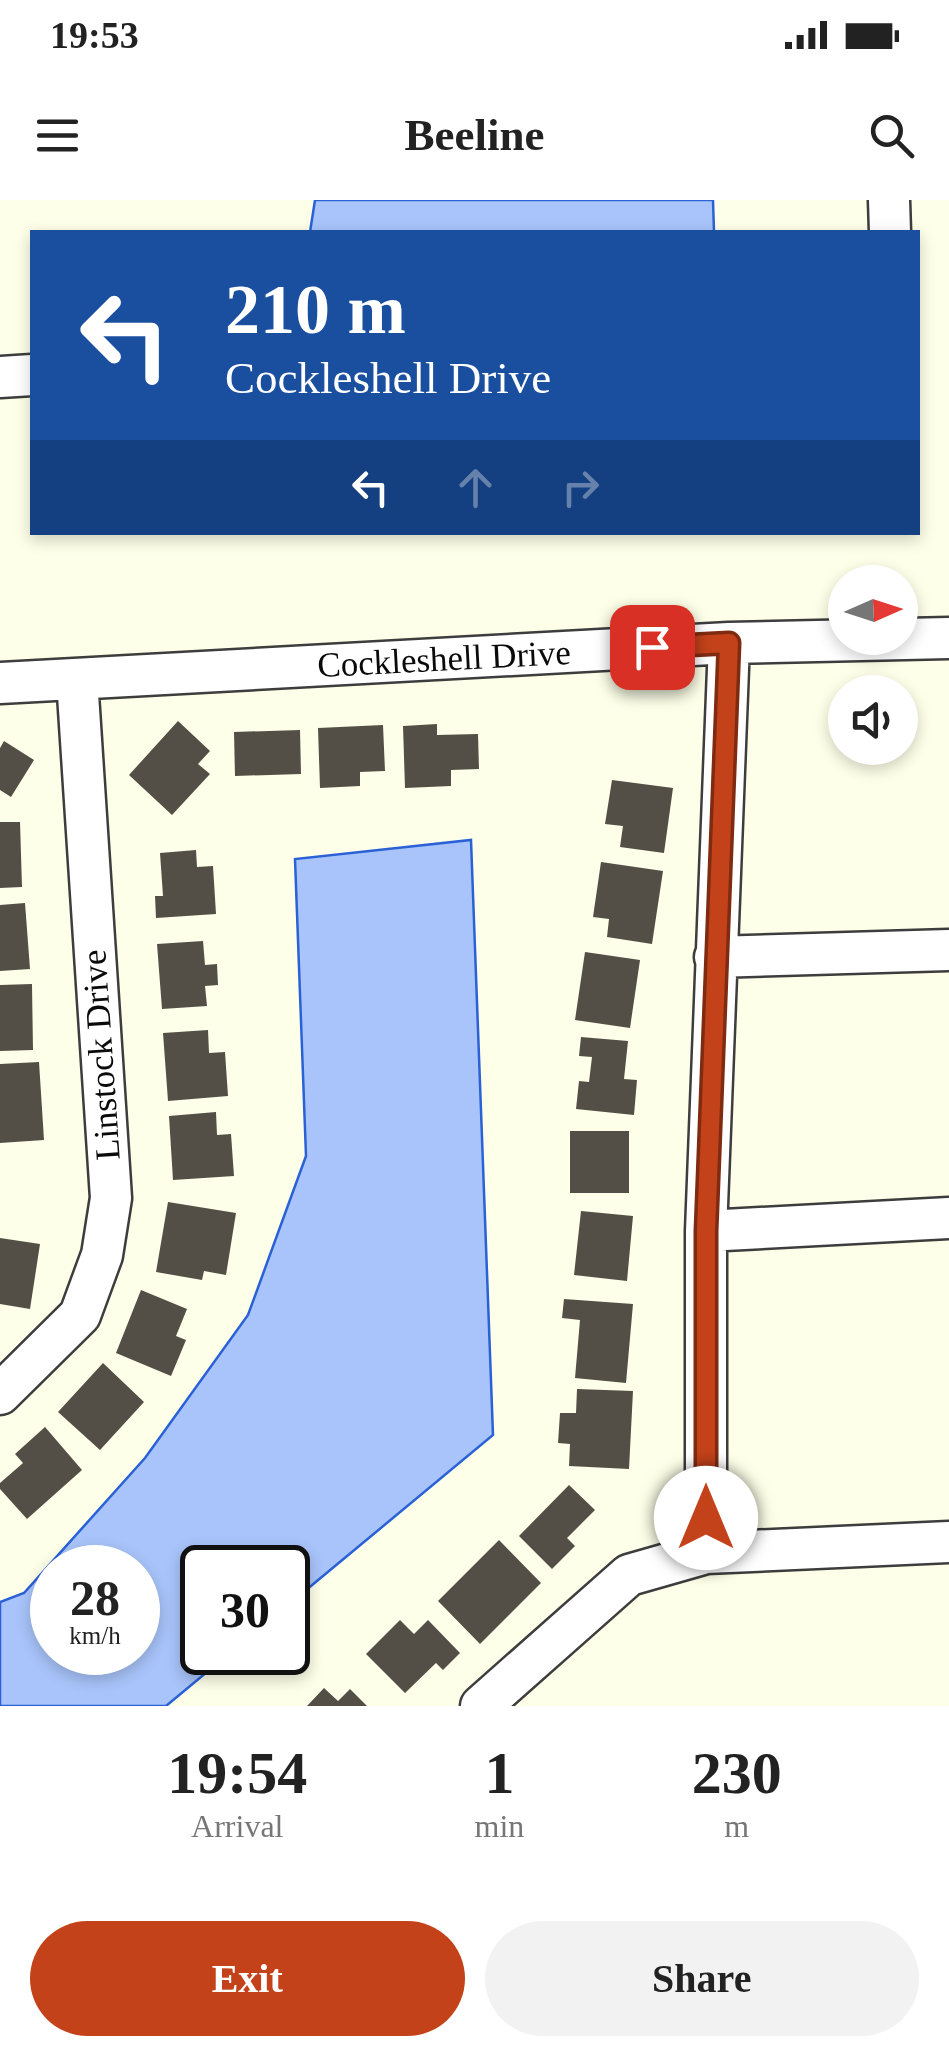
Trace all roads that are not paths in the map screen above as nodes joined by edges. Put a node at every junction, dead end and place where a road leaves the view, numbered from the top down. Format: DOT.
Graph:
graph roads {
  1 [pos="889,200"];
  2 [pos="890,230"];
  3 [pos="30,376"];
  4 [pos="0,377"];
  5 [pos="949,638"];
  6 [pos="729,643"];
  7 [pos="76,680"];
  8 [pos="0,683"];
  9 [pos="949,950"];
  10 [pos="715,957"];
  11 [pos="949,1218"];
  12 [pos="706,1231"];
  13 [pos="0,1394"];
  14 [pos="949,1542"];
  15 [pos="706,1553"];
  16 [pos="481,1706"];
  1 -- 2 [label="street"];
  3 -- 4 [label="street"];
  5 -- 6 [label="street, Cockleshell Drive"];
  6 -- 7 [label="street, Cockleshell Drive"];
  6 -- 10 [label="street"];
  7 -- 8 [label="street, Cockleshell Drive"];
  7 -- 13 [label="street, Linstock Drive"];
  9 -- 10 [label="street"];
  10 -- 12 [label="street"];
  11 -- 12 [label="street"];
  12 -- 15 [label="street"];
  14 -- 15 [label="street"];
  15 -- 16 [label="street"];
}
